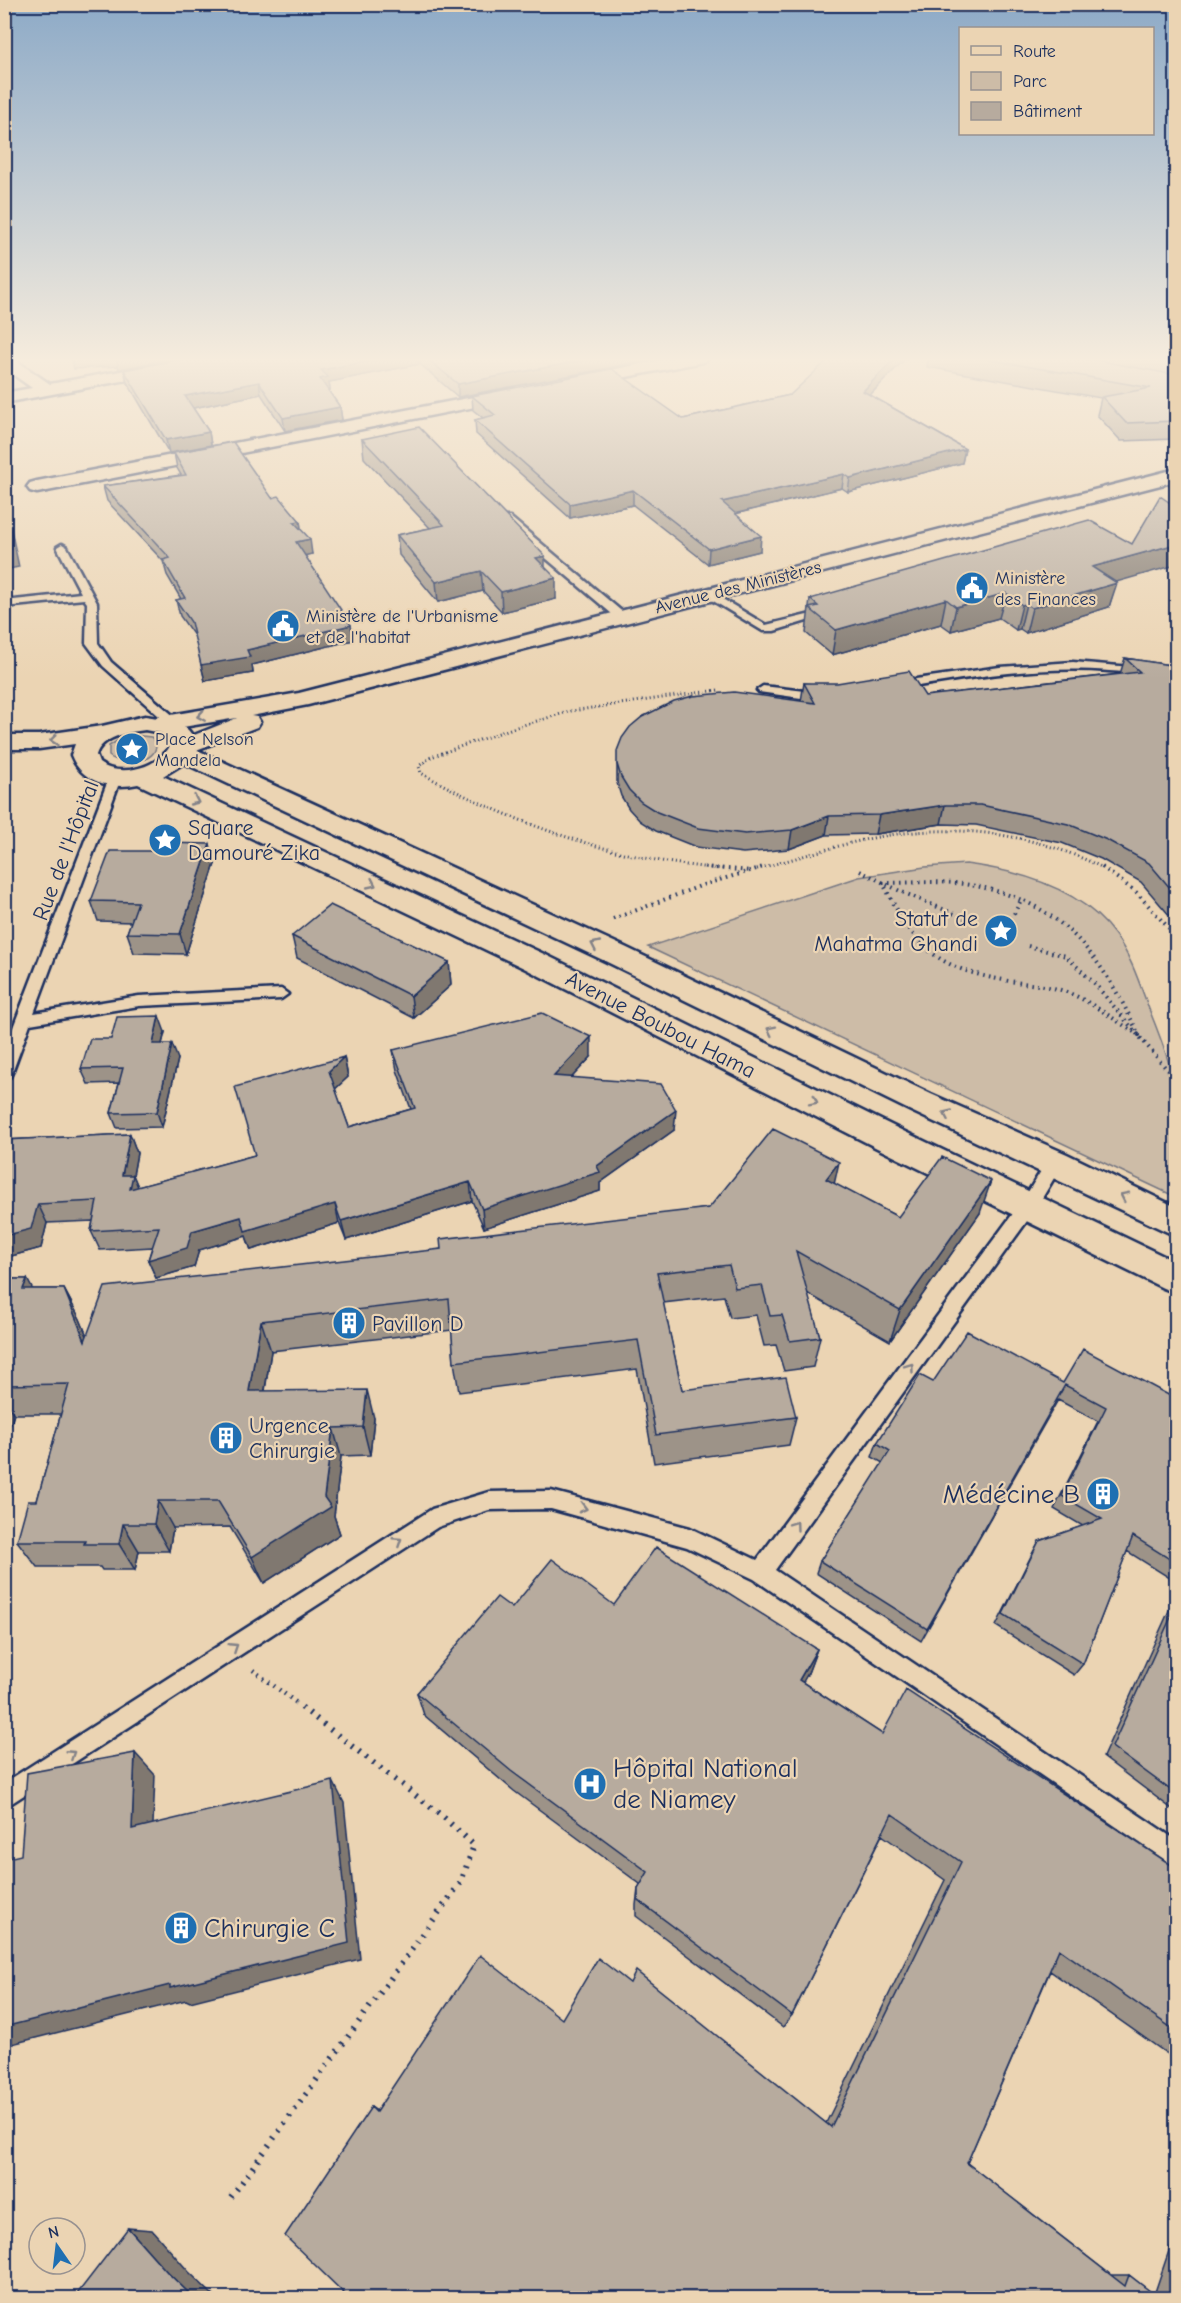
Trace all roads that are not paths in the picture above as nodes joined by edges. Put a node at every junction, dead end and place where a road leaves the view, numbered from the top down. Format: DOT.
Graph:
graph roads {
  1 [pos="152,464"];
  2 [pos="1176,475"];
  3 [pos="37,487"];
  4 [pos="499,513"];
  5 [pos="62,547"];
  6 [pos="709,594"];
  7 [pos="89,595"];
  8 [pos="4,604"];
  9 [pos="837,610"];
  10 [pos="622,617"];
  11 [pos="1176,679"];
  12 [pos="887,687"];
  13 [pos="763,690"];
  14 [pos="831,696"];
  15 [pos="300,700"];
  16 [pos="165,723"];
  17 [pos="103,734"];
  18 [pos="4,742"];
  19 [pos="182,750"];
  20 [pos="4,760"];
  21 [pos="69,764"];
  22 [pos="142,776"];
  23 [pos="115,778"];
  24 [pos="281,994"];
  25 [pos="24,1020"];
  26 [pos="4,1073"];
  27 [pos="1055,1163"];
  28 [pos="1029,1205"];
  29 [pos="1176,1221"];
  30 [pos="1176,1278"];
  31 [pos="761,1572"];
  32 [pos="4,1797"];
  33 [pos="1176,1854"];
  1 -- 3 [label="street"];
  2 -- 6 [label="street, Avenue des Ministères"];
  4 -- 10 [label="lane"];
  5 -- 7 [label="lane"];
  6 -- 9 [label="lane"];
  6 -- 10 [label="street, Avenue des Ministères"];
  7 -- 8 [label="lane"];
  7 -- 16 [label="lane"];
  10 -- 15 [label="street, Avenue des Ministères"];
  11 -- 12 [label="lane"];
  13 -- 14 [label="lane"];
  15 -- 16 [label="street, Avenue des Ministères, one-way"];
  15 -- 19 [label="street, Avenue des Ministères"];
  16 -- 17 [label="street"];
  16 -- 19 [label="street"];
  17 -- 18 [label="street, one-way"];
  17 -- 21 [label="street"];
  19 -- 22 [label="street"];
  27 -- 19 [label="street, Avenue Boubou Hama, one-way"];
  20 -- 21 [label="street"];
  21 -- 23 [label="street"];
  22 -- 23 [label="street"];
  22 -- 28 [label="street, Avenue Boubou Hama, one-way"];
  23 -- 25 [label="lane, Rue de l'Hôpital"];
  24 -- 25 [label="lane"];
  25 -- 26 [label="lane, Rue de l'Hôpital"];
  27 -- 28 [label="lane"];
  29 -- 27 [label="street, Avenue Boubou Hama, one-way"];
  28 -- 30 [label="street, Avenue Boubou Hama"];
  31 -- 28 [label="lane, one-way"];
  32 -- 31 [label="lane, one-way"];
  31 -- 33 [label="lane"];
}
